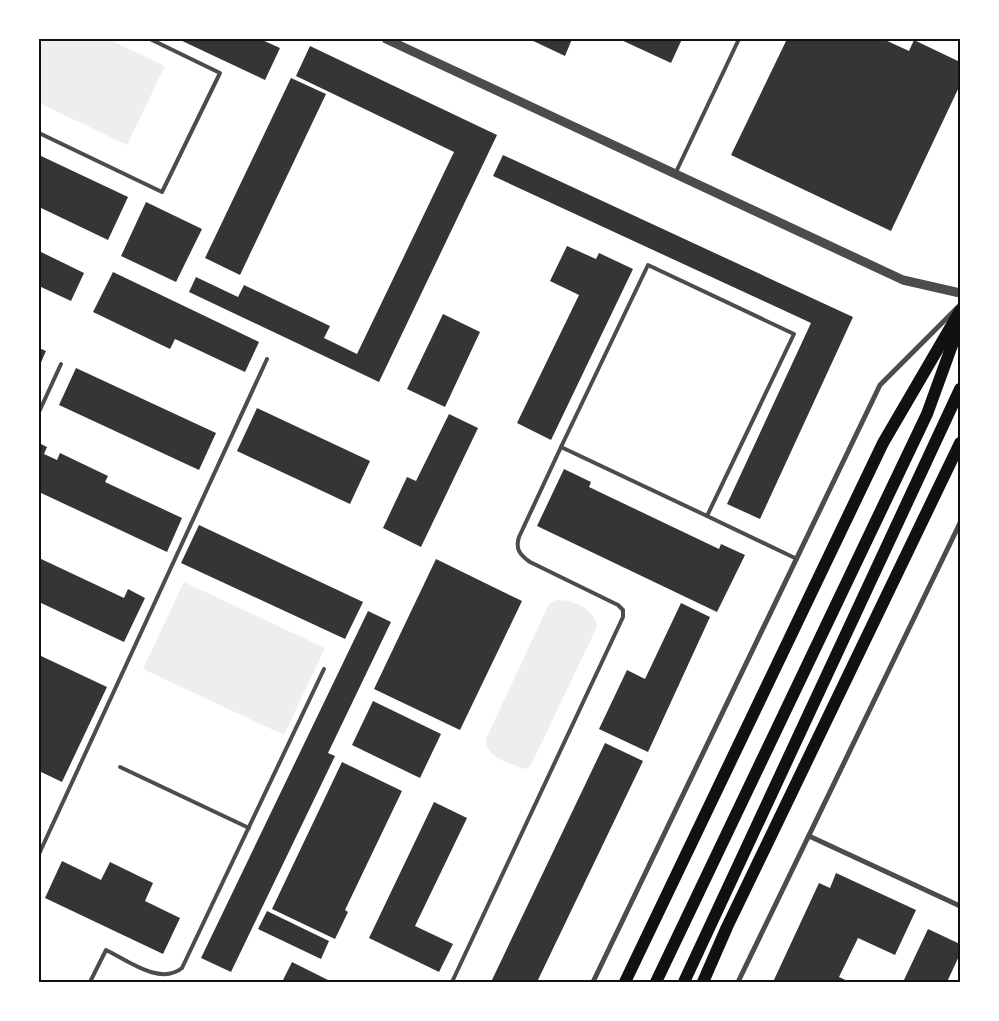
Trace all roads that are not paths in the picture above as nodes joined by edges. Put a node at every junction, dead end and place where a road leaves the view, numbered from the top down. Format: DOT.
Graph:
graph roads {
  1 [pos="150,39"];
  2 [pos="386,39"];
  3 [pos="739,39"];
  4 [pos="39,133"];
  5 [pos="675,174"];
  6 [pos="960,293"];
  7 [pos="960,305"];
  8 [pos="960,311"];
  9 [pos="960,321"];
  10 [pos="267,359"];
  11 [pos="60,364"];
  12 [pos="960,389"];
  13 [pos="39,412"];
  14 [pos="960,443"];
  15 [pos="561,447"];
  16 [pos="707,516"];
  17 [pos="960,523"];
  18 [pos="797,559"];
  19 [pos="324,669"];
  20 [pos="120,767"];
  21 [pos="248,828"];
  22 [pos="809,836"];
  23 [pos="39,854"];
  24 [pos="960,906"];
  25 [pos="90,982"];
  26 [pos="452,982"];
  27 [pos="593,982"];
  28 [pos="625,982"];
  29 [pos="656,982"];
  30 [pos="684,982"];
  31 [pos="703,982"];
  32 [pos="738,982"];
  1 -- 4 [label="lane"];
  2 -- 5 [label="street"];
  3 -- 5 [label="lane"];
  5 -- 6 [label="street"];
  7 -- 18 [label="street"];
  8 -- 28 [label="main road"];
  9 -- 29 [label="main road"];
  10 -- 23 [label="lane"];
  11 -- 13 [label="lane"];
  12 -- 30 [label="main road"];
  14 -- 31 [label="main road"];
  15 -- 16 [label="lane"];
  15 -- 16 [label="lane"];
  15 -- 26 [label="lane"];
  16 -- 18 [label="lane"];
  17 -- 22 [label="street"];
  18 -- 27 [label="street"];
  19 -- 21 [label="lane"];
  20 -- 21 [label="lane"];
  21 -- 25 [label="lane"];
  22 -- 24 [label="street"];
  22 -- 32 [label="street"];
}
